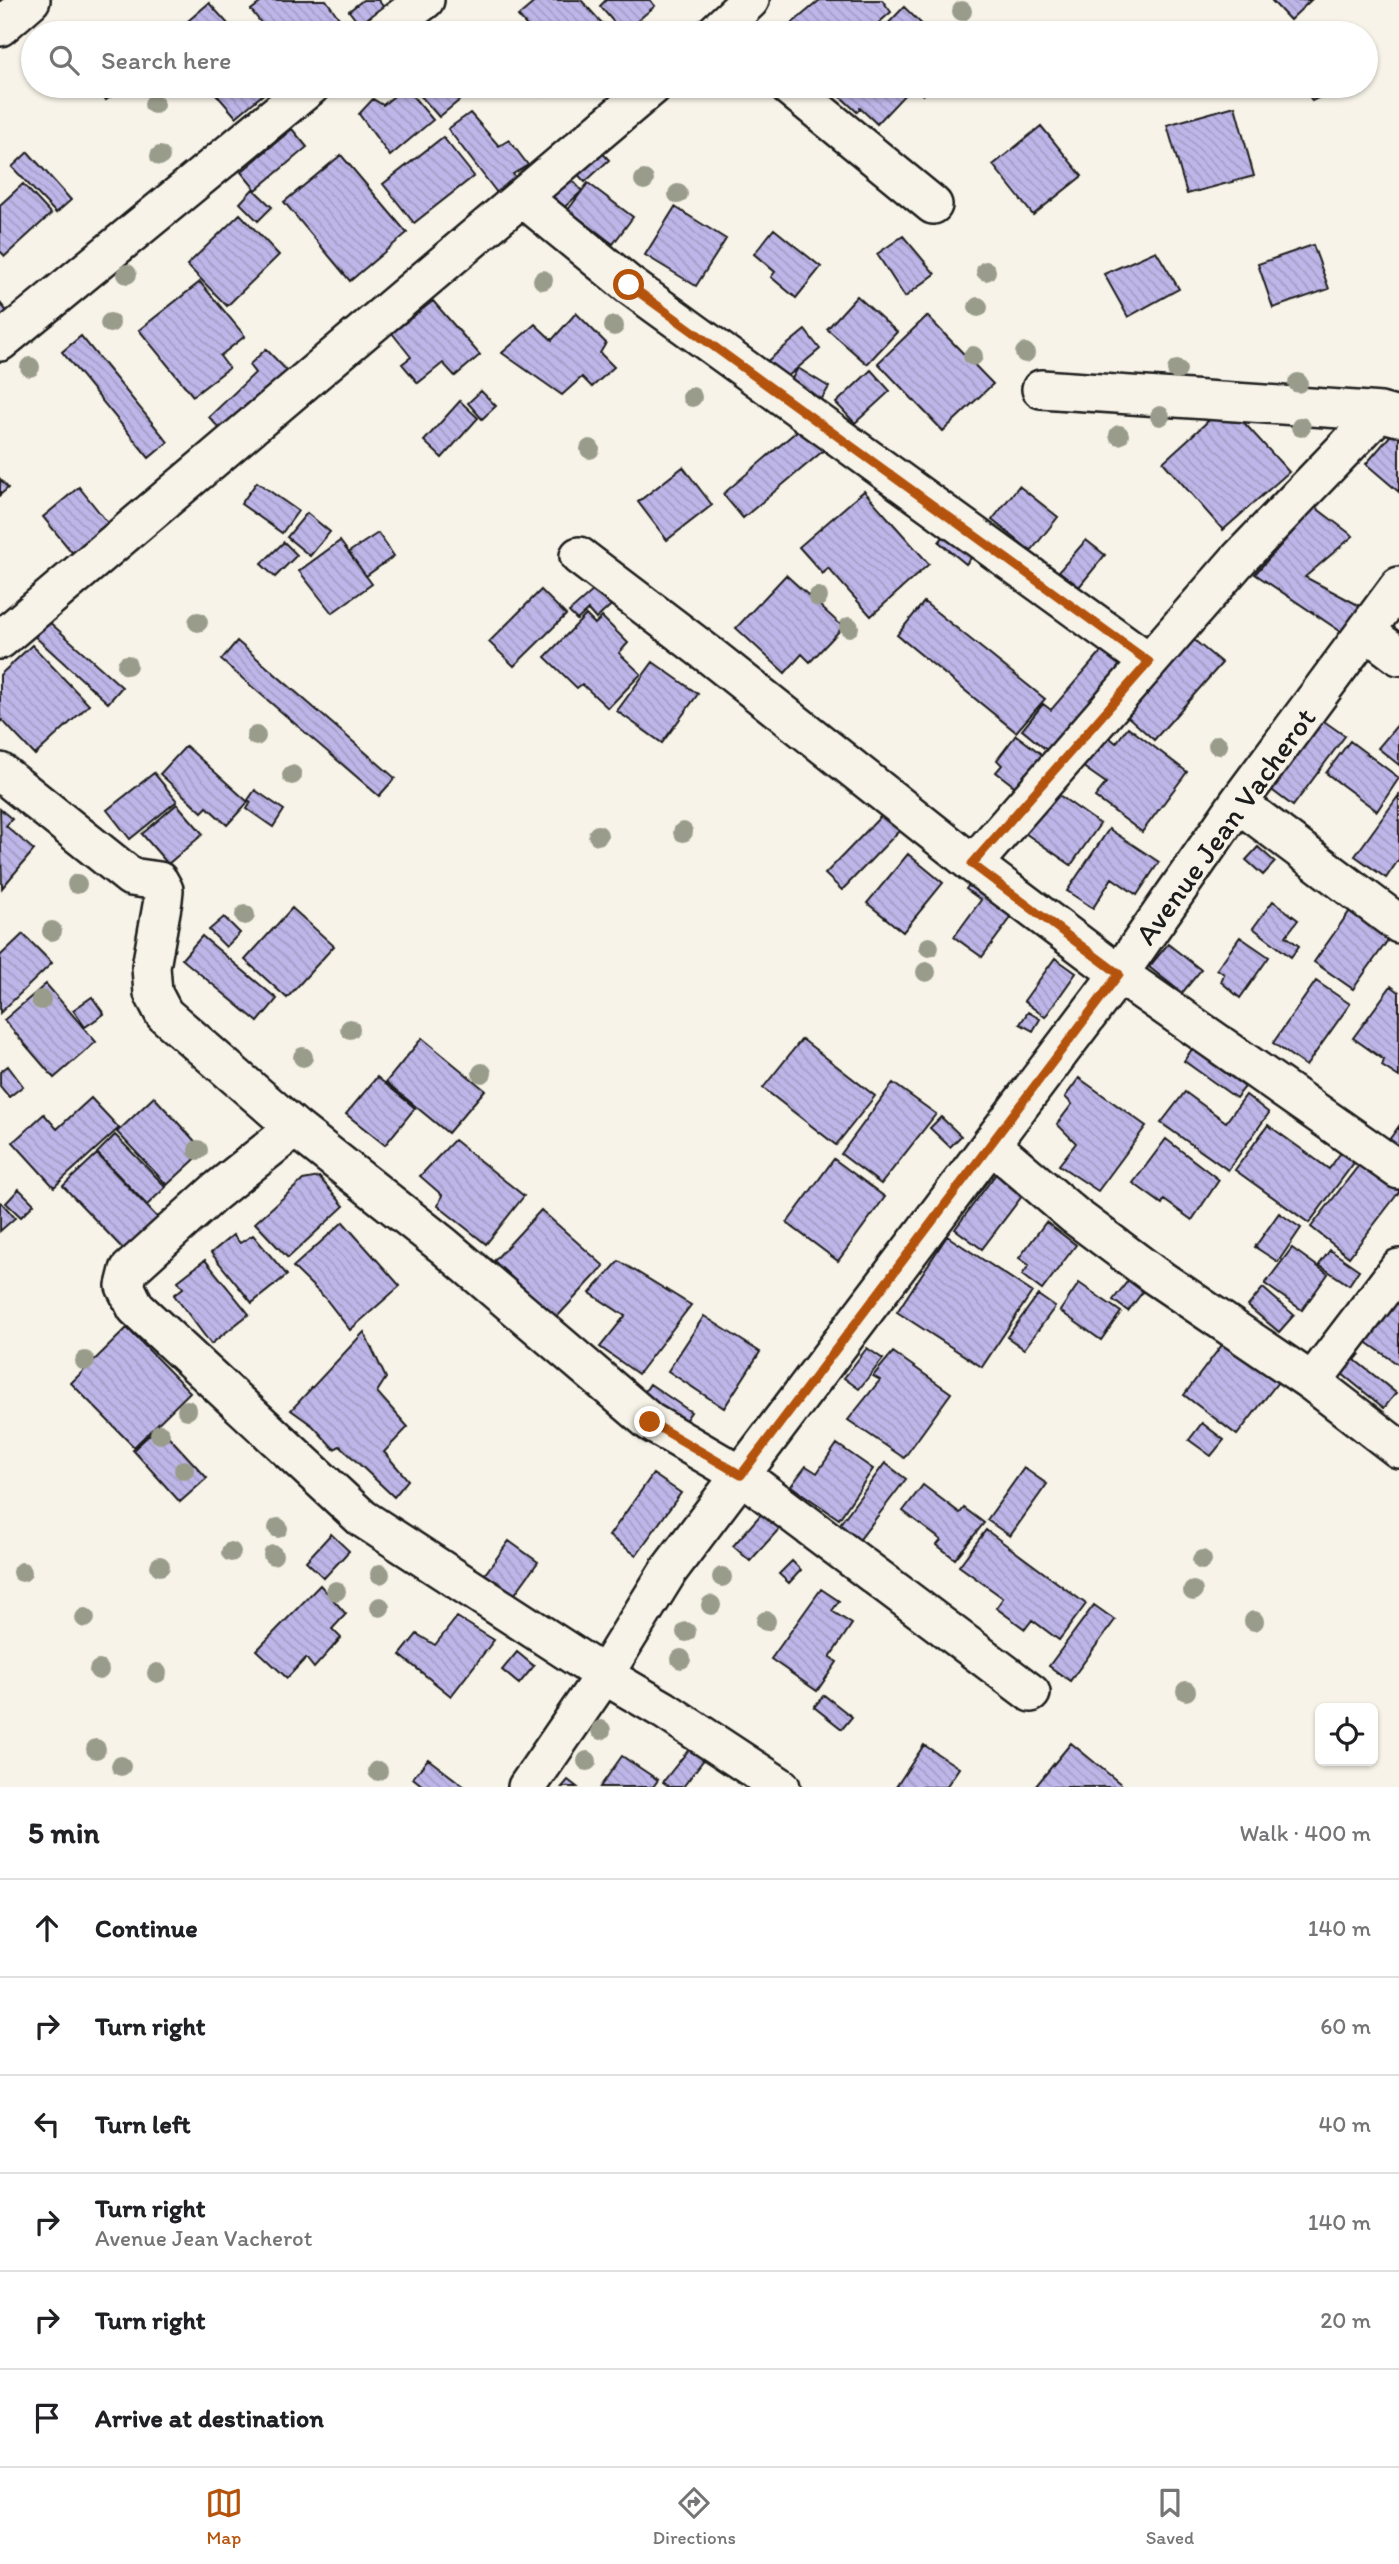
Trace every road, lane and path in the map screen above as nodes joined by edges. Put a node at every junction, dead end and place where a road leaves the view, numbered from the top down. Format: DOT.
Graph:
graph roads {
  1 [pos="31,0"];
  2 [pos="425,0"];
  3 [pos="750,0"];
  4 [pos="397,21"];
  5 [pos="730,21"];
  6 [pos="0,27"];
  7 [pos="296,98"];
  8 [pos="639,98"];
  9 [pos="803,98"];
  10 [pos="523,198"];
  11 [pos="933,205"];
  12 [pos="8,321"];
  13 [pos="1041,389"];
  14 [pos="1390,415"];
  15 [pos="579,556"];
  16 [pos="1399,586"];
  17 [pos="1367,632"];
  18 [pos="0,640"];
  19 [pos="1399,656"];
  20 [pos="1149,662"];
  21 [pos="0,772"];
  22 [pos="1238,803"];
  23 [pos="972,864"];
  24 [pos="1399,924"];
  25 [pos="1119,974"];
  26 [pos="295,1128"];
  27 [pos="991,1144"];
  28 [pos="1399,1170"];
  29 [pos="1399,1268"];
  30 [pos="1312,1382"];
  31 [pos="1399,1449"];
  32 [pos="741,1475"];
  33 [pos="604,1675"];
  34 [pos="1031,1693"];
  35 [pos="527,1787"];
  36 [pos="781,1787"];
  1 -- 6 [label="street"];
  2 -- 4 [label="street"];
  3 -- 5 [label="street"];
  7 -- 12 [label="street"];
  8 -- 10 [label="street"];
  9 -- 11 [label="street"];
  10 -- 18 [label="street"];
  10 -- 20 [label="street"];
  13 -- 14 [label="street"];
  14 -- 20 [label="street"];
  15 -- 23 [label="street"];
  16 -- 17 [label="street, Avenue Jean Vacherot"];
  17 -- 19 [label="street"];
  17 -- 22 [label="street, Avenue Jean Vacherot"];
  20 -- 23 [label="street"];
  21 -- 26 [label="street"];
  22 -- 24 [label="street"];
  22 -- 25 [label="street, Avenue Jean Vacherot"];
  23 -- 25 [label="street"];
  25 -- 27 [label="street, Avenue Jean Vacherot"];
  25 -- 28 [label="street"];
  26 -- 32 [label="street"];
  26 -- 33 [label="street"];
  27 -- 30 [label="street"];
  27 -- 32 [label="street, Avenue Jean Vacherot"];
  29 -- 30 [label="street"];
  30 -- 31 [label="street"];
  32 -- 33 [label="street, Avenue Jean Vacherot"];
  32 -- 34 [label="street"];
  33 -- 35 [label="street, Avenue Jean Vacherot"];
  33 -- 36 [label="street"];
}
